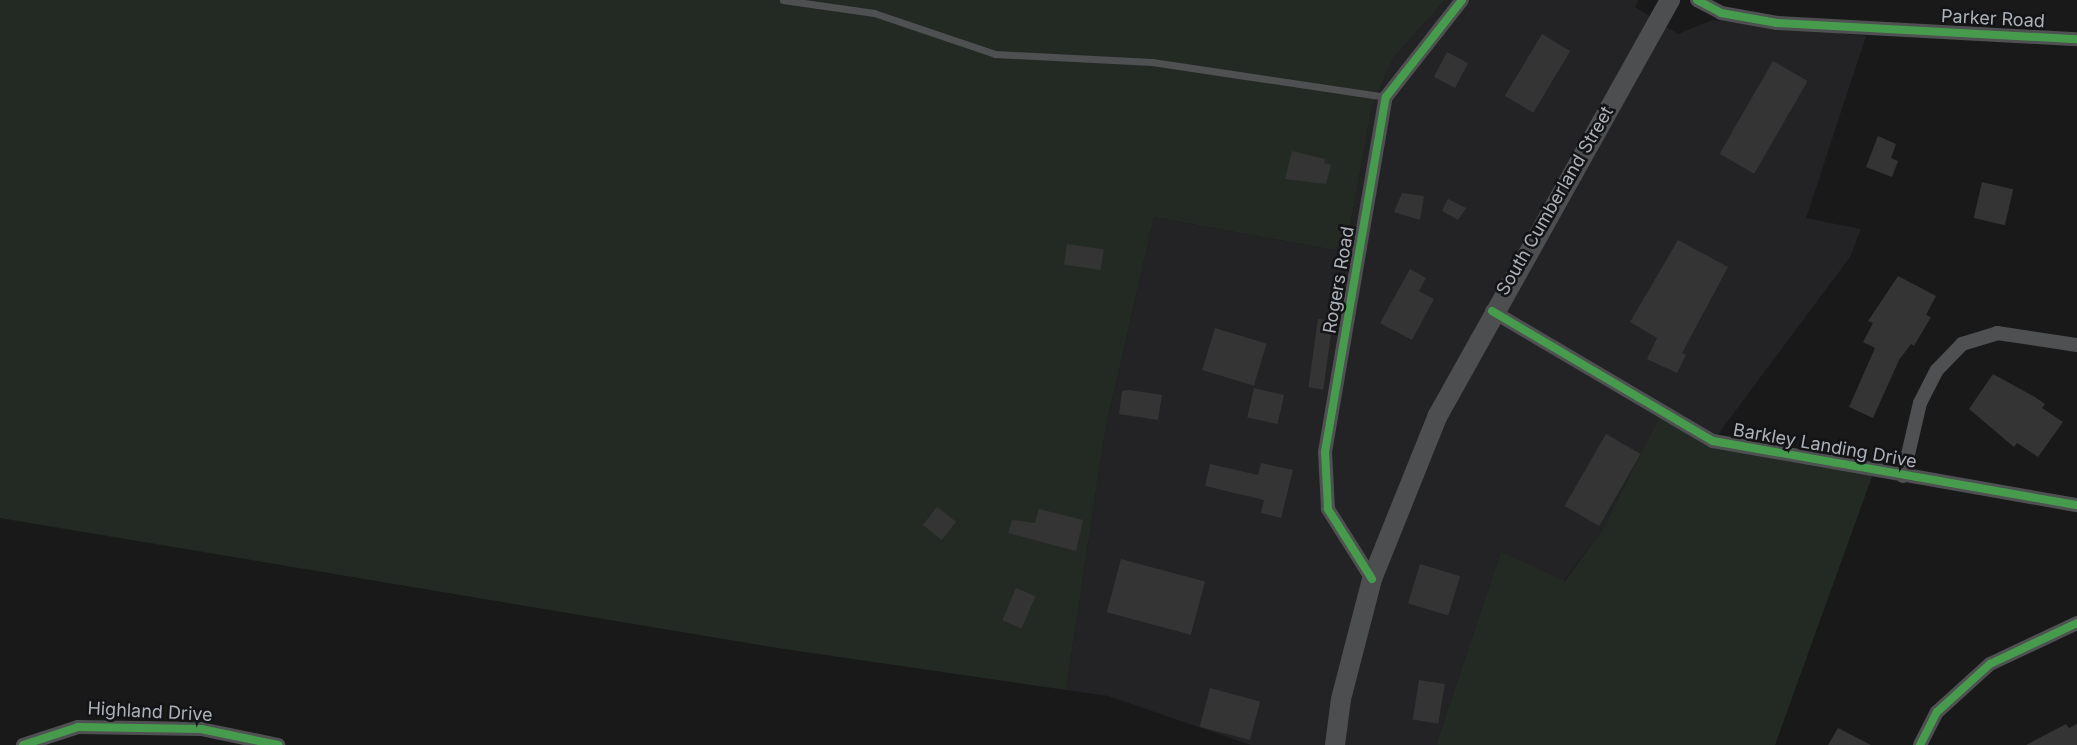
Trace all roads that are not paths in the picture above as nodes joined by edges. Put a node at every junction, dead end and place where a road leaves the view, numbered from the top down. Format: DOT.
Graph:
graph roads {
  1 [pos="783,0"];
  2 [pos="1462,0"];
  3 [pos="1670,0"];
  4 [pos="1697,0"];
  5 [pos="2077,39"];
  6 [pos="1386,97"];
  7 [pos="1492,311"];
  8 [pos="2077,345"];
  9 [pos="1903,476"];
  10 [pos="2077,505"];
  11 [pos="1372,579"];
  12 [pos="2077,623"];
  13 [pos="23,745"];
  14 [pos="278,745"];
  15 [pos="1335,745"];
  16 [pos="1920,745"];
  1 -- 6 [label="lane"];
  2 -- 6 [label="street, Rogers Road"];
  3 -- 7 [label="main road, South Cumberland Street"];
  4 -- 5 [label="street, Parker Road"];
  6 -- 11 [label="street, Rogers Road"];
  7 -- 9 [label="street, Barkley Landing Drive"];
  7 -- 11 [label="main road, South Cumberland Street"];
  8 -- 9 [label="street"];
  9 -- 10 [label="street, Barkley Landing Drive"];
  11 -- 15 [label="main road, South Cumberland Street"];
  12 -- 16 [label="street"];
  13 -- 14 [label="street, Highland Drive"];
}
